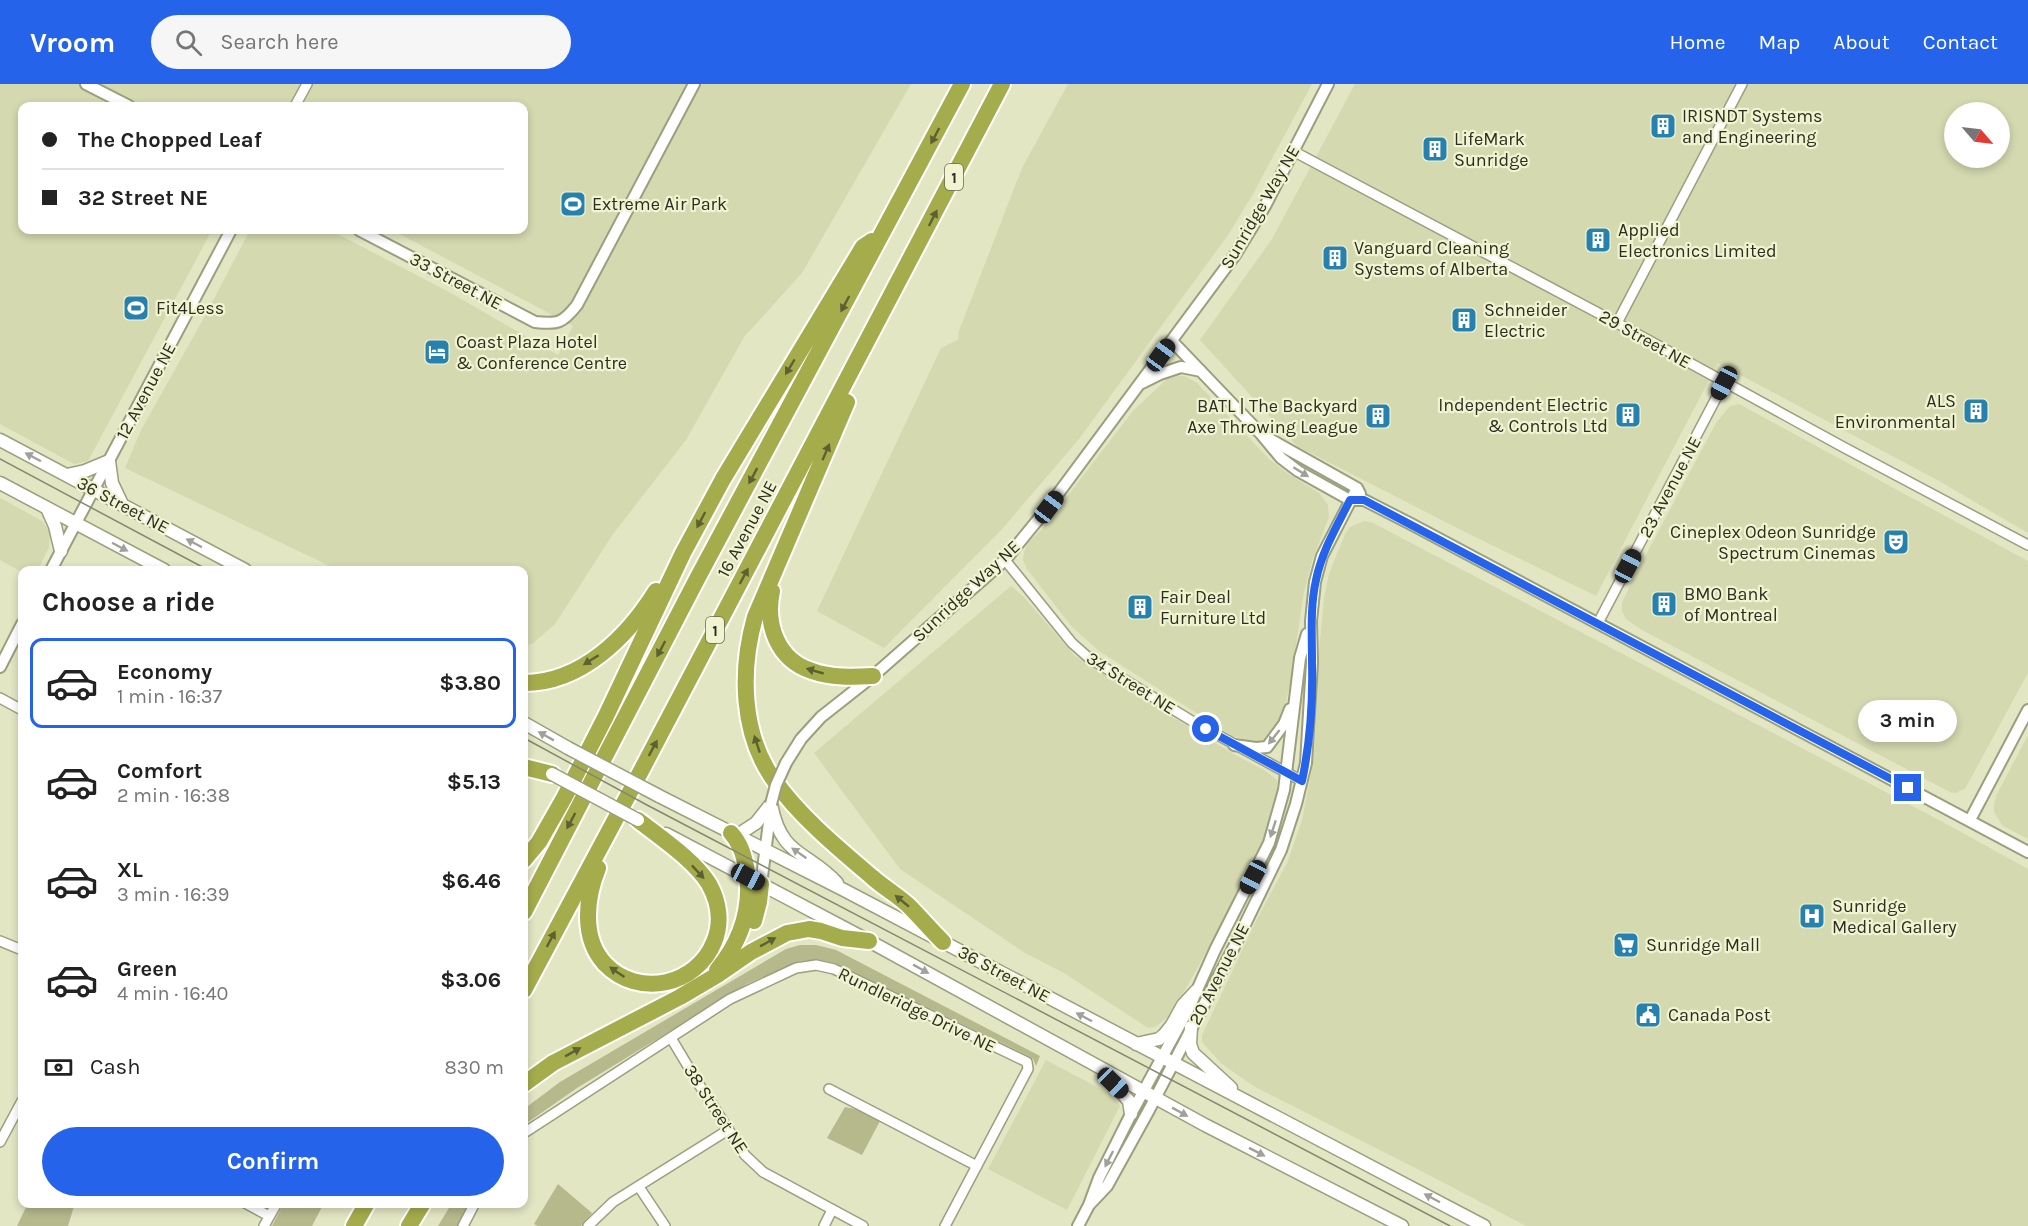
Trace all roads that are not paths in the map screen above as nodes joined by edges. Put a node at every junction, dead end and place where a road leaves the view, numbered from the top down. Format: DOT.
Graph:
graph roads {
  1 [pos="86,84"];
  2 [pos="307,84"];
  3 [pos="694,84"];
  4 [pos="962,84"];
  5 [pos="1002,84"];
  6 [pos="1328,84"];
  7 [pos="1742,84"];
  8 [pos="121,102"];
  9 [pos="298,102"];
  10 [pos="1293,151"];
  11 [pos="229,234"];
  12 [pos="367,234"];
  13 [pos="882,234"];
  14 [pos="906,270"];
  15 [pos="1617,323"];
  16 [pos="1172,340"];
  17 [pos="1201,371"];
  18 [pos="1724,383"];
  19 [pos="1139,385"];
  20 [pos="1261,434"];
  21 [pos="0,440"];
  22 [pos="109,461"];
  23 [pos="67,475"];
  24 [pos="0,483"];
  25 [pos="1357,488"];
  26 [pos="94,489"];
  27 [pos="1350,500"];
  28 [pos="1364,500"];
  29 [pos="122,504"];
  30 [pos="47,508"];
  31 [pos="76,523"];
  32 [pos="2028,545"];
  33 [pos="61,551"];
  34 [pos="683,553"];
  35 [pos="1005,560"];
  36 [pos="777,563"];
  37 [pos="53,566"];
  38 [pos="157,566"];
  39 [pos="238,566"];
  40 [pos="1311,621"];
  41 [pos="1598,623"];
  42 [pos="18,632"];
  43 [pos="0,667"];
  44 [pos="873,676"];
  45 [pos="528,682"];
  46 [pos="0,698"];
  47 [pos="1295,698"];
  48 [pos="18,708"];
  49 [pos="2028,710"];
  50 [pos="528,725"];
  51 [pos="1234,745"];
  52 [pos="528,761"];
  53 [pos="528,769"];
  54 [pos="1286,772"];
  55 [pos="552,774"];
  56 [pos="1302,781"];
  57 [pos="631,790"];
  58 [pos="771,804"];
  59 [pos="638,820"];
  60 [pos="1970,820"];
  61 [pos="734,834"];
  62 [pos="764,850"];
  63 [pos="2028,852"];
  64 [pos="528,855"];
  65 [pos="754,881"];
  66 [pos="844,890"];
  67 [pos="528,904"];
  68 [pos="0,941"];
  69 [pos="869,941"];
  70 [pos="943,942"];
  71 [pos="18,948"];
  72 [pos="719,974"];
  73 [pos="528,983"];
  74 [pos="701,984"];
  75 [pos="1196,991"];
  76 [pos="1191,1028"];
  77 [pos="671,1038"];
  78 [pos="1136,1044"];
  79 [pos="1168,1061"];
  80 [pos="1101,1068"];
  81 [pos="528,1081"];
  82 [pos="829,1089"];
  83 [pos="1143,1091"];
  84 [pos="1156,1098"];
  85 [pos="1245,1101"];
  86 [pos="18,1108"];
  87 [pos="1131,1114"];
  88 [pos="528,1130"];
  89 [pos="728,1130"];
  90 [pos="0,1142"];
  91 [pos="977,1166"];
  92 [pos="639,1187"];
  93 [pos="1089,1205"];
  94 [pos="254,1208"];
  95 [pos="274,1208"];
  96 [pos="353,1208"];
  97 [pos="364,1208"];
  98 [pos="407,1208"];
  99 [pos="420,1208"];
  100 [pos="472,1208"];
  101 [pos="1368,1208"];
  102 [pos="832,1210"];
  103 [pos="269,1216"];
  104 [pos="264,1226"];
  105 [pos="344,1226"];
  106 [pos="354,1226"];
  107 [pos="398,1226"];
  108 [pos="409,1226"];
  109 [pos="463,1226"];
  110 [pos="588,1226"];
  111 [pos="665,1226"];
  112 [pos="824,1226"];
  113 [pos="863,1226"];
  114 [pos="945,1226"];
  115 [pos="1078,1226"];
  116 [pos="1389,1226"];
  117 [pos="1402,1226"];
  118 [pos="1484,1226"];
  1 -- 8 [label="street"];
  2 -- 9 [label="street"];
  3 -- 12 [label="street, 33 Street NE"];
  4 -- 13 [label="highway, 16 Avenue NE / 1, one-way"];
  14 -- 5 [label="highway, 16 Avenue NE / 1, one-way"];
  6 -- 10 [label="street, Sunridge Way NE"];
  7 -- 15 [label="street"];
  10 -- 15 [label="street, 29 Street NE"];
  10 -- 16 [label="street, Sunridge Way NE"];
  11 -- 22 [label="street, 12 Avenue NE"];
  13 -- 34 [label="highway, one-way"];
  13 -- 67 [label="highway, 16 Avenue NE / 1, one-way"];
  36 -- 14 [label="highway, one-way"];
  57 -- 14 [label="highway, 16 Avenue NE / 1, one-way"];
  15 -- 18 [label="street, 29 Street NE"];
  16 -- 17 [label="street"];
  16 -- 19 [label="street, Sunridge Way NE"];
  17 -- 19 [label="street"];
  17 -- 20 [label="street"];
  18 -- 32 [label="street, 29 Street NE"];
  18 -- 41 [label="street, 23 Avenue NE"];
  19 -- 35 [label="street, Sunridge Way NE"];
  20 -- 25 [label="street"];
  20 -- 27 [label="street, one-way"];
  23 -- 21 [label="main road, 36 Street NE, one-way"];
  22 -- 23 [label="main road"];
  22 -- 26 [label="street, 12 Avenue NE"];
  22 -- 29 [label="main road"];
  23 -- 26 [label="main road, 36 Street NE"];
  24 -- 30 [label="main road"];
  25 -- 27 [label="street, 20 Avenue NE"];
  25 -- 28 [label="street"];
  26 -- 29 [label="main road, 36 Street NE"];
  26 -- 31 [label="street, 12 Avenue NE"];
  27 -- 28 [label="street"];
  27 -- 40 [label="street, 20 Avenue NE"];
  28 -- 41 [label="street"];
  39 -- 29 [label="main road, 36 Street NE, one-way"];
  30 -- 31 [label="main road"];
  30 -- 33 [label="main road"];
  31 -- 33 [label="street, 12 Avenue NE"];
  31 -- 38 [label="main road, one-way"];
  33 -- 37 [label="street, 12 Avenue NE"];
  34 -- 45 [label="highway, one-way"];
  34 -- 64 [label="highway"];
  35 -- 44 [label="street, Sunridge Way NE"];
  35 -- 51 [label="street, 34 Street NE"];
  44 -- 36 [label="highway, one-way"];
  70 -- 36 [label="highway, one-way"];
  40 -- 47 [label="street, 20 Avenue NE"];
  40 -- 56 [label="street, 20 Avenue NE"];
  41 -- 60 [label="street"];
  42 -- 43 [label="street"];
  44 -- 58 [label="street, Sunridge Way NE, bridge"];
  46 -- 48 [label="street"];
  47 -- 51 [label="street, one-way"];
  47 -- 54 [label="street, 20 Avenue NE"];
  49 -- 60 [label="street"];
  61 -- 50 [label="main road, 36 Street NE, one-way, bridge"];
  51 -- 54 [label="street, 34 Street NE"];
  52 -- 55 [label="main road, 36 Street NE"];
  53 -- 55 [label="highway"];
  54 -- 56 [label="street, 34 Street NE"];
  54 -- 75 [label="street, 20 Avenue NE, one-way"];
  55 -- 59 [label="main road, 36 Street NE, bridge"];
  56 -- 76 [label="street, 20 Avenue NE"];
  59 -- 57 [label="highway, one-way"];
  73 -- 57 [label="highway, 16 Avenue NE / 1, one-way"];
  58 -- 61 [label="main road"];
  58 -- 62 [label="street, Sunridge Way NE"];
  66 -- 58 [label="main road, one-way"];
  59 -- 65 [label="main road, 36 Street NE"];
  60 -- 63 [label="street"];
  61 -- 62 [label="main road, 36 Street NE"];
  61 -- 65 [label="highway"];
  62 -- 65 [label="street, Sunridge Way NE"];
  62 -- 66 [label="main road, 36 Street NE"];
  65 -- 69 [label="main road, 36 Street NE"];
  65 -- 72 [label="highway"];
  65 -- 74 [label="highway"];
  66 -- 70 [label="main road, 36 Street NE"];
  68 -- 71 [label="street"];
  72 -- 69 [label="highway, one-way"];
  69 -- 80 [label="main road, 36 Street NE, one-way"];
  78 -- 70 [label="main road, 36 Street NE, one-way"];
  72 -- 74 [label="highway"];
  81 -- 74 [label="highway, one-way"];
  75 -- 78 [label="main road"];
  75 -- 79 [label="street, 20 Avenue NE"];
  76 -- 79 [label="street, 20 Avenue NE"];
  76 -- 85 [label="main road"];
  77 -- 88 [label="street, Rundleridge Drive NE"];
  77 -- 89 [label="street, 38 Street NE"];
  77 -- 91 [label="street, Rundleridge Drive NE"];
  78 -- 79 [label="main road, 36 Street NE"];
  79 -- 83 [label="street, 20 Avenue NE"];
  79 -- 84 [label="street, 20 Avenue NE"];
  79 -- 85 [label="main road, 36 Street NE"];
  80 -- 83 [label="main road, 36 Street NE"];
  80 -- 87 [label="main road"];
  82 -- 91 [label="street"];
  83 -- 84 [label="main road, 36 Street NE"];
  83 -- 87 [label="street, 20 Avenue NE"];
  84 -- 93 [label="street, 20 Avenue NE"];
  84 -- 101 [label="main road, 36 Street NE, one-way"];
  118 -- 85 [label="main road, 36 Street NE, one-way"];
  86 -- 90 [label="street"];
  87 -- 93 [label="street, 20 Avenue NE, one-way"];
  89 -- 92 [label="street"];
  89 -- 102 [label="street, 38 Street NE"];
  91 -- 114 [label="street, Rundleridge Drive NE"];
  92 -- 110 [label="street"];
  92 -- 111 [label="street"];
  93 -- 115 [label="street"];
  94 -- 103 [label="street"];
  95 -- 103 [label="street"];
  96 -- 105 [label="highway"];
  97 -- 106 [label="highway"];
  98 -- 107 [label="highway"];
  99 -- 108 [label="highway"];
  100 -- 109 [label="street"];
  101 -- 116 [label="main road"];
  101 -- 117 [label="main road, 36 Street NE"];
  102 -- 112 [label="street"];
  102 -- 113 [label="street, 38 Street NE"];
  103 -- 104 [label="street"];
}
